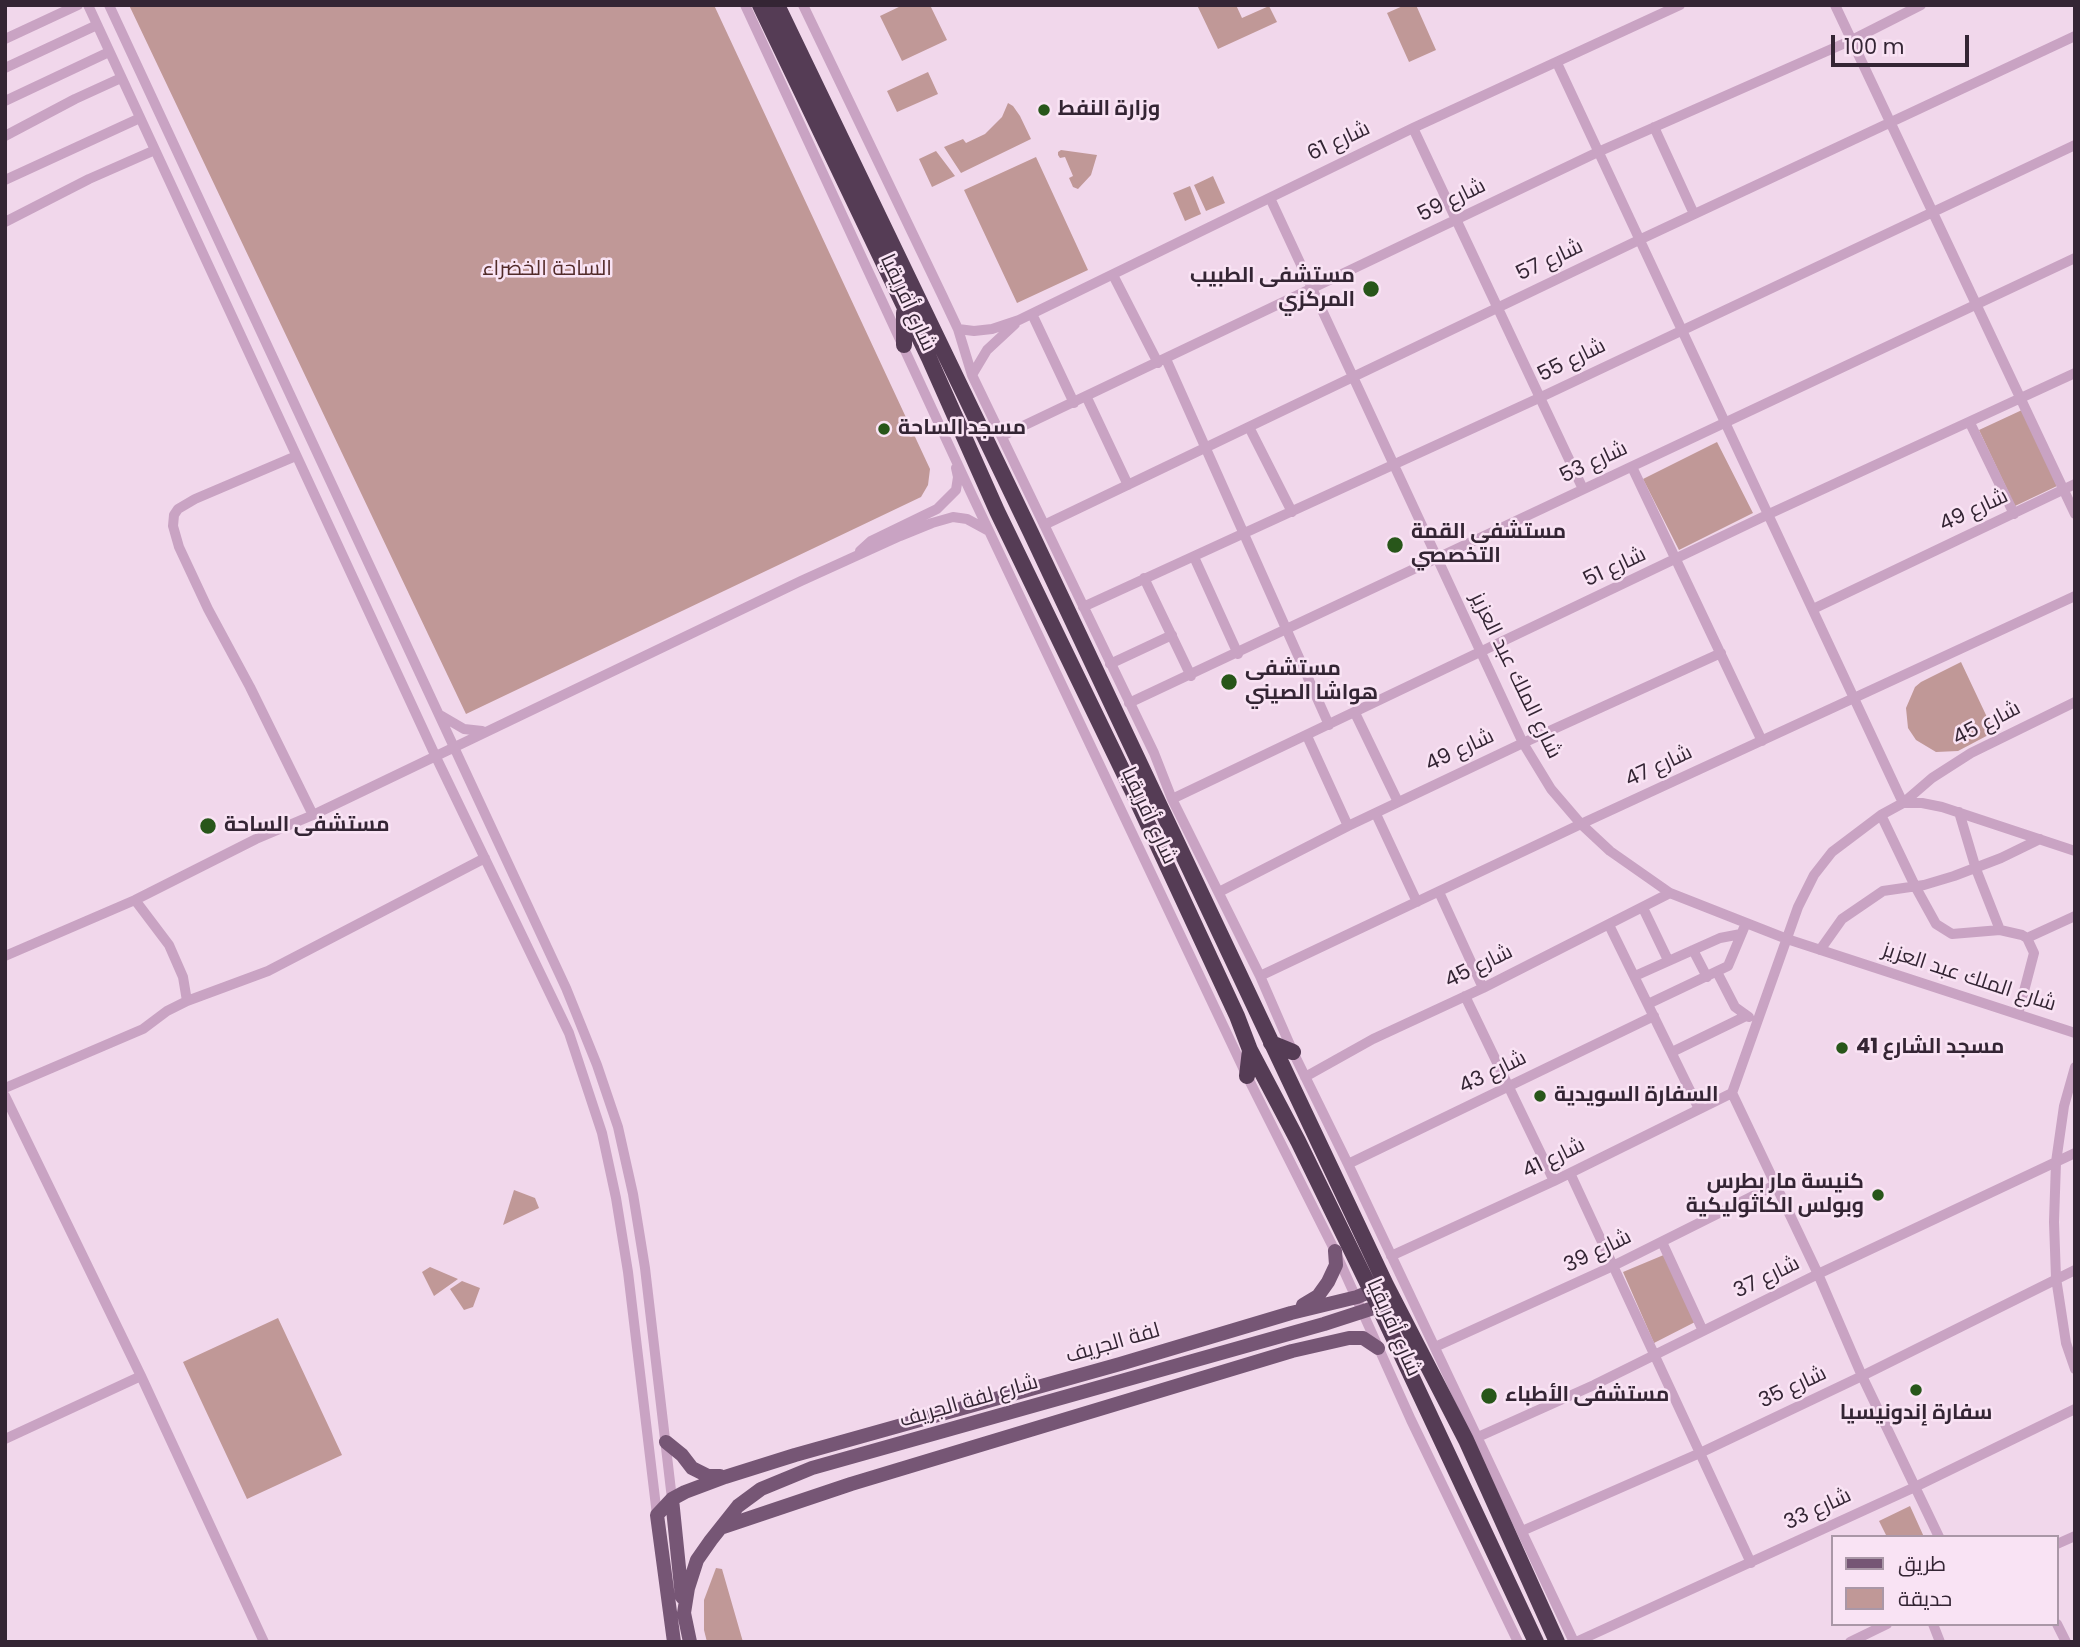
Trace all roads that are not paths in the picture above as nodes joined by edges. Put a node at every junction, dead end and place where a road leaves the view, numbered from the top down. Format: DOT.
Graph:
graph roads {
  1 [pos="78,5"];
  2 [pos="88,5"];
  3 [pos="109,5"];
  4 [pos="745,5"];
  5 [pos="761,5"];
  6 [pos="777,5"];
  7 [pos="803,5"];
  8 [pos="1680,5"];
  9 [pos="1835,5"];
  10 [pos="1921,5"];
  11 [pos="97,25"];
  12 [pos="2075,36"];
  13 [pos="5,39"];
  14 [pos="1852,40"];
  15 [pos="791,50"];
  16 [pos="109,52"];
  17 [pos="1557,63"];
  18 [pos="5,68"];
  19 [pos="121,78"];
  20 [pos="5,101"];
  21 [pos="140,118"];
  22 [pos="1890,122"];
  23 [pos="1654,127"];
  24 [pos="1413,128"];
  25 [pos="5,136"];
  26 [pos="2075,145"];
  27 [pos="155,150"];
  28 [pos="1598,152"];
  29 [pos="5,180"];
  30 [pos="1269,198"];
  31 [pos="1932,212"];
  32 [pos="1694,214"];
  33 [pos="1456,220"];
  34 [pos="5,222"];
  35 [pos="1639,240"];
  36 [pos="2075,258"];
  37 [pos="1113,275"];
  38 [pos="1313,289"];
  39 [pos="1976,305"];
  40 [pos="904,307"];
  41 [pos="1496,308"];
  42 [pos="1032,314"];
  43 [pos="1019,320"];
  44 [pos="957,328"];
  45 [pos="1681,331"];
  46 [pos="904,345"];
  47 [pos="1162,361"];
  48 [pos="2075,373"];
  49 [pos="972,375"];
  50 [pos="1354,377"];
  51 [pos="1087,398"];
  52 [pos="1539,398"];
  53 [pos="2020,398"];
  54 [pos="1074,403"];
  55 [pos="1724,422"];
  56 [pos="1970,423"];
  57 [pos="1249,426"];
  58 [pos="1002,436"];
  59 [pos="1206,447"];
  60 [pos="954,455"];
  61 [pos="296,456"];
  62 [pos="1394,466"];
  63 [pos="1632,467"];
  64 [pos="2075,484"];
  65 [pos="1128,485"];
  66 [pos="1583,489"];
  67 [pos="2063,489"];
  68 [pos="1292,512"];
  69 [pos="1769,514"];
  70 [pos="2014,514"];
  71 [pos="2075,514"];
  72 [pos="1044,525"];
  73 [pos="989,531"];
  74 [pos="1244,534"];
  75 [pos="852,557"];
  76 [pos="1194,557"];
  77 [pos="1438,558"];
  78 [pos="1676,559"];
  79 [pos="1144,579"];
  80 [pos="2075,596"];
  81 [pos="1083,607"];
  82 [pos="1813,609"];
  83 [pos="1288,630"];
  84 [pos="1172,635"];
  85 [pos="1479,653"];
  86 [pos="1721,653"];
  87 [pos="1238,654"];
  88 [pos="1110,664"];
  89 [pos="1191,676"];
  90 [pos="1854,698"];
  91 [pos="2075,702"];
  92 [pos="1129,704"];
  93 [pos="1074,706"];
  94 [pos="1093,708"];
  95 [pos="437,712"];
  96 [pos="1355,713"];
  97 [pos="1329,725"];
  98 [pos="485,731"];
  99 [pos="1307,736"];
  100 [pos="1762,741"];
  101 [pos="1523,743"];
  102 [pos="453,746"];
  103 [pos="435,755"];
  104 [pos="1172,799"];
  105 [pos="1398,802"];
  106 [pos="1903,803"];
  107 [pos="1959,813"];
  108 [pos="1376,814"];
  109 [pos="313,815"];
  110 [pos="1881,815"];
  111 [pos="1581,824"];
  112 [pos="1348,826"];
  113 [pos="2040,839"];
  114 [pos="2075,851"];
  115 [pos="1183,857"];
  116 [pos="485,858"];
  117 [pos="1166,867"];
  118 [pos="1976,869"];
  119 [pos="1915,886"];
  120 [pos="1439,891"];
  121 [pos="1219,892"];
  122 [pos="1670,893"];
  123 [pos="135,900"];
  124 [pos="1417,902"];
  125 [pos="1643,908"];
  126 [pos="2075,916"];
  127 [pos="1609,925"];
  128 [pos="1744,928"];
  129 [pos="2000,930"];
  130 [pos="2027,938"];
  131 [pos="1787,939"];
  132 [pos="1693,950"];
  133 [pos="1821,950"];
  134 [pos="5,956"];
  135 [pos="1668,960"];
  136 [pos="1712,974"];
  137 [pos="1259,976"];
  138 [pos="1635,976"];
  139 [pos="566,988"];
  140 [pos="1483,988"];
  141 [pos="552,994"];
  142 [pos="1465,996"];
  143 [pos="187,1000"];
  144 [pos="1648,1004"];
  145 [pos="2018,1014"];
  146 [pos="1654,1016"];
  147 [pos="1746,1016"];
  148 [pos="1758,1020"];
  149 [pos="2075,1032"];
  150 [pos="1270,1043"];
  151 [pos="1250,1050"];
  152 [pos="1293,1052"];
  153 [pos="1672,1052"];
  154 [pos="2075,1067"];
  155 [pos="1247,1076"];
  156 [pos="1305,1077"];
  157 [pos="1508,1087"];
  158 [pos="5,1088"];
  159 [pos="1732,1093"];
  160 [pos="5,1096"];
  161 [pos="1699,1109"];
  162 [pos="624,1152"];
  163 [pos="2075,1153"];
  164 [pos="607,1155"];
  165 [pos="2056,1162"];
  166 [pos="1348,1164"];
  167 [pos="1570,1173"];
  168 [pos="1554,1181"];
  169 [pos="1775,1185"];
  170 [pos="1662,1242"];
  171 [pos="1335,1251"];
  172 [pos="1391,1256"];
  173 [pos="1614,1266"];
  174 [pos="2075,1270"];
  175 [pos="1818,1274"];
  176 [pos="2056,1278"];
  177 [pos="1371,1291"];
  178 [pos="1395,1301"];
  179 [pos="1371,1310"];
  180 [pos="1291,1312"];
  181 [pos="1703,1331"];
  182 [pos="1435,1347"];
  183 [pos="1378,1348"];
  184 [pos="1654,1356"];
  185 [pos="2075,1369"];
  186 [pos="141,1376"];
  187 [pos="1862,1376"];
  188 [pos="2075,1409"];
  189 [pos="1478,1437"];
  190 [pos="5,1439"];
  191 [pos="666,1442"];
  192 [pos="1700,1453"];
  193 [pos="725,1477"];
  194 [pos="1915,1487"];
  195 [pos="672,1499"];
  196 [pos="657,1515"];
  197 [pos="723,1527"];
  198 [pos="1522,1531"];
  199 [pos="1938,1535"];
  200 [pos="2075,1536"];
  201 [pos="2059,1543"];
  202 [pos="1751,1563"];
  203 [pos="684,1612"];
  204 [pos="1883,1626"];
  205 [pos="2058,1626"];
  206 [pos="264,1642"];
  207 [pos="674,1642"];
  208 [pos="690,1642"];
  209 [pos="1518,1642"];
  210 [pos="1536,1642"];
  211 [pos="1557,1642"];
  212 [pos="1575,1642"];
  213 [pos="1850,1642"];
  214 [pos="2066,1642"];
  1 -- 13 [label="street"];
  2 -- 11 [label="street"];
  3 -- 95 [label="street"];
  4 -- 46 [label="street, شارع أفريقيا"];
  5 -- 15 [label="highway"];
  6 -- 15 [label="highway"];
  7 -- 44 [label="street, شارع أفريقيا"];
  8 -- 17 [label="street, شارع 61"];
  9 -- 14 [label="street"];
  10 -- 14 [label="street, شارع 59"];
  11 -- 16 [label="street"];
  11 -- 18 [label="street"];
  12 -- 22 [label="street, شارع 57"];
  14 -- 22 [label="street"];
  14 -- 23 [label="street, شارع 59"];
  15 -- 40 [label="highway, شارع أفريقيا"];
  15 -- 115 [label="highway, شارع أفريقيا"];
  16 -- 19 [label="street"];
  16 -- 20 [label="street"];
  17 -- 24 [label="street, شارع 61"];
  17 -- 28 [label="street"];
  19 -- 21 [label="street"];
  19 -- 25 [label="street"];
  21 -- 27 [label="street"];
  21 -- 29 [label="street"];
  22 -- 31 [label="street"];
  22 -- 32 [label="street, شارع 57"];
  23 -- 28 [label="street, شارع 59"];
  23 -- 32 [label="street"];
  24 -- 30 [label="street, شارع 61"];
  24 -- 33 [label="street"];
  26 -- 31 [label="street, شارع 55"];
  27 -- 34 [label="street"];
  27 -- 61 [label="street"];
  28 -- 33 [label="street, شارع 59"];
  28 -- 35 [label="street"];
  30 -- 37 [label="street, شارع 61"];
  30 -- 38 [label="street, شارع الملك عبد العزيز"];
  31 -- 39 [label="street"];
  31 -- 45 [label="street, شارع 55"];
  32 -- 35 [label="street, شارع 57"];
  33 -- 38 [label="street, شارع 59"];
  33 -- 41 [label="street"];
  35 -- 41 [label="street, شارع 57"];
  35 -- 45 [label="street"];
  36 -- 39 [label="street, شارع 53"];
  37 -- 42 [label="street, شارع 61"];
  37 -- 47 [label="street"];
  38 -- 47 [label="street, شارع 59"];
  38 -- 50 [label="street, شارع الملك عبد العزيز"];
  39 -- 53 [label="street"];
  39 -- 55 [label="street, شارع 53"];
  40 -- 46 [label="highway"];
  40 -- 94 [label="highway, شارع أفريقيا"];
  41 -- 50 [label="street, شارع 57"];
  41 -- 52 [label="street"];
  42 -- 43 [label="street, شارع 61"];
  42 -- 54 [label="street"];
  43 -- 44 [label="street"];
  43 -- 49 [label="street"];
  44 -- 49 [label="street, شارع أفريقيا"];
  45 -- 52 [label="street, شارع 55"];
  45 -- 55 [label="street"];
  46 -- 60 [label="street, شارع أفريقيا"];
  47 -- 51 [label="street, شارع 59"];
  47 -- 59 [label="street"];
  48 -- 53 [label="street, شارع 51"];
  49 -- 58 [label="street, شارع أفريقيا"];
  50 -- 57 [label="street, شارع 57"];
  50 -- 62 [label="street, شارع الملك عبد العزيز"];
  51 -- 54 [label="street, شارع 59"];
  51 -- 65 [label="street"];
  52 -- 62 [label="street, شارع 55"];
  52 -- 66 [label="street"];
  53 -- 56 [label="street, شارع 51"];
  53 -- 67 [label="street"];
  54 -- 58 [label="street, شارع 59"];
  55 -- 63 [label="street, شارع 53"];
  55 -- 69 [label="street"];
  56 -- 69 [label="street, شارع 51"];
  56 -- 70 [label="street"];
  57 -- 59 [label="street, شارع 57"];
  57 -- 68 [label="street"];
  58 -- 72 [label="street, شارع أفريقيا"];
  59 -- 65 [label="street, شارع 57"];
  59 -- 74 [label="street"];
  60 -- 73 [label="street, شارع أفريقيا"];
  60 -- 75 [label="street"];
  61 -- 103 [label="street"];
  61 -- 109 [label="street"];
  62 -- 68 [label="street, شارع 55"];
  62 -- 77 [label="street, شارع الملك عبد العزيز"];
  63 -- 66 [label="street, شارع 53"];
  63 -- 78 [label="street"];
  64 -- 67 [label="street, شارع 49"];
  65 -- 72 [label="street, شارع 57"];
  66 -- 77 [label="street, شارع 53"];
  67 -- 70 [label="street, شارع 49"];
  67 -- 71 [label="street"];
  68 -- 74 [label="street, شارع 55"];
  69 -- 78 [label="street, شارع 51"];
  69 -- 82 [label="street"];
  70 -- 82 [label="street, شارع 49"];
  72 -- 81 [label="street, شارع أفريقيا"];
  73 -- 75 [label="street"];
  73 -- 93 [label="street, شارع أفريقيا"];
  74 -- 76 [label="street, شارع 55"];
  74 -- 83 [label="street"];
  75 -- 98 [label="street"];
  76 -- 79 [label="street, شارع 55"];
  76 -- 87 [label="street"];
  77 -- 83 [label="street, شارع 53"];
  77 -- 85 [label="street, شارع الملك عبد العزيز"];
  78 -- 85 [label="street, شارع 51"];
  78 -- 86 [label="street"];
  79 -- 81 [label="street, شارع 55"];
  79 -- 84 [label="street"];
  80 -- 90 [label="street, شارع 47"];
  81 -- 88 [label="street, شارع أفريقيا"];
  82 -- 90 [label="street"];
  83 -- 87 [label="street, شارع 53"];
  83 -- 97 [label="street"];
  84 -- 88 [label="street"];
  84 -- 89 [label="street"];
  85 -- 96 [label="street, شارع 51"];
  85 -- 101 [label="street, شارع الملك عبد العزيز"];
  86 -- 100 [label="street"];
  86 -- 101 [label="street, شارع 49"];
  87 -- 89 [label="street, شارع 53"];
  88 -- 92 [label="street, شارع أفريقيا"];
  89 -- 92 [label="street, شارع 53"];
  90 -- 100 [label="street, شارع 47"];
  90 -- 106 [label="street"];
  91 -- 106 [label="street, شارع 45"];
  92 -- 104 [label="street, شارع أفريقيا"];
  93 -- 94 [label="highway"];
  93 -- 155 [label="street, شارع أفريقيا"];
  94 -- 117 [label="highway, شارع أفريقيا"];
  95 -- 98 [label="street"];
  95 -- 102 [label="street"];
  96 -- 97 [label="street, شارع 51"];
  96 -- 105 [label="street"];
  97 -- 99 [label="street, شارع 51"];
  98 -- 102 [label="street"];
  99 -- 104 [label="street, شارع 51"];
  99 -- 112 [label="street"];
  100 -- 111 [label="street, شارع 47"];
  101 -- 105 [label="street, شارع 49"];
  101 -- 111 [label="street, شارع الملك عبد العزيز"];
  102 -- 103 [label="street"];
  102 -- 139 [label="street"];
  103 -- 109 [label="street"];
  103 -- 116 [label="street"];
  104 -- 121 [label="street, شارع أفريقيا"];
  105 -- 108 [label="street, شارع 49"];
  106 -- 107 [label="street"];
  106 -- 110 [label="street, شارع 45"];
  107 -- 113 [label="street"];
  107 -- 118 [label="street"];
  108 -- 112 [label="street, شارع 49"];
  108 -- 124 [label="street"];
  109 -- 123 [label="street"];
  110 -- 119 [label="street"];
  110 -- 131 [label="street, شارع 45"];
  111 -- 120 [label="street, شارع 47"];
  111 -- 122 [label="street, شارع الملك عبد العزيز"];
  112 -- 121 [label="street, شارع 49"];
  113 -- 114 [label="street"];
  113 -- 118 [label="street"];
  115 -- 117 [label="highway"];
  115 -- 150 [label="highway, شارع أفريقيا"];
  116 -- 141 [label="street"];
  116 -- 143 [label="street"];
  117 -- 151 [label="highway, شارع أفريقيا"];
  118 -- 119 [label="street"];
  118 -- 129 [label="street"];
  119 -- 129 [label="street"];
  119 -- 133 [label="street"];
  120 -- 124 [label="street, شارع 47"];
  120 -- 140 [label="street"];
  121 -- 137 [label="street, شارع أفريقيا"];
  122 -- 125 [label="street, شارع 45"];
  122 -- 128 [label="street, شارع الملك عبد العزيز"];
  123 -- 134 [label="street"];
  123 -- 143 [label="street"];
  124 -- 137 [label="street, شارع 47"];
  125 -- 127 [label="street, شارع 45"];
  125 -- 135 [label="street"];
  126 -- 130 [label="street"];
  127 -- 138 [label="street"];
  127 -- 140 [label="street, شارع 45"];
  128 -- 131 [label="street, شارع الملك عبد العزيز"];
  128 -- 132 [label="street"];
  128 -- 136 [label="street"];
  129 -- 130 [label="street"];
  130 -- 145 [label="street"];
  131 -- 133 [label="street, شارع الملك عبد العزيز"];
  131 -- 148 [label="street, شارع 45"];
  132 -- 135 [label="street"];
  132 -- 136 [label="street"];
  133 -- 145 [label="street, شارع الملك عبد العزيز"];
  135 -- 138 [label="street"];
  136 -- 144 [label="street"];
  136 -- 147 [label="street"];
  137 -- 152 [label="street, شارع أفريقيا"];
  138 -- 144 [label="street"];
  139 -- 141 [label="street"];
  139 -- 162 [label="street"];
  140 -- 142 [label="street, شارع 45"];
  141 -- 164 [label="street"];
  142 -- 156 [label="street, شارع 45"];
  142 -- 157 [label="street"];
  143 -- 158 [label="street"];
  144 -- 146 [label="street"];
  145 -- 149 [label="street, شارع الملك عبد العزيز"];
  146 -- 153 [label="street"];
  146 -- 157 [label="street, شارع 43"];
  147 -- 148 [label="street"];
  147 -- 153 [label="street"];
  148 -- 159 [label="street, شارع 45"];
  150 -- 152 [label="highway"];
  150 -- 177 [label="highway, شارع أفريقيا"];
  151 -- 155 [label="highway"];
  151 -- 177 [label="highway, شارع أفريقيا"];
  152 -- 156 [label="street, شارع أفريقيا"];
  153 -- 161 [label="street"];
  154 -- 165 [label="street"];
  155 -- 171 [label="street, شارع أفريقيا"];
  156 -- 166 [label="street, شارع أفريقيا"];
  157 -- 166 [label="street, شارع 43"];
  157 -- 168 [label="street"];
  159 -- 161 [label="street, شارع 41"];
  159 -- 169 [label="street"];
  160 -- 186 [label="street"];
  161 -- 167 [label="street, شارع 41"];
  162 -- 164 [label="street"];
  162 -- 191 [label="street"];
  163 -- 165 [label="street, شارع 37"];
  164 -- 196 [label="street"];
  165 -- 175 [label="street, شارع 37"];
  165 -- 176 [label="street"];
  166 -- 172 [label="street, شارع أفريقيا"];
  167 -- 168 [label="street, شارع 41"];
  167 -- 173 [label="street"];
  168 -- 172 [label="street, شارع 41"];
  169 -- 170 [label="street, شارع 39"];
  169 -- 175 [label="street"];
  170 -- 173 [label="street, شارع 39"];
  170 -- 181 [label="street"];
  171 -- 177 [label="street, شارع أفريقيا"];
  171 -- 180 [label="main road"];
  172 -- 182 [label="street, شارع أفريقيا"];
  173 -- 182 [label="street, شارع 39"];
  173 -- 184 [label="street"];
  174 -- 176 [label="street, شارع 35"];
  175 -- 181 [label="street, شارع 37"];
  175 -- 187 [label="street"];
  176 -- 185 [label="street"];
  176 -- 187 [label="street, شارع 35"];
  177 -- 178 [label="highway, شارع أفريقيا"];
  177 -- 179 [label="highway, شارع أفريقيا"];
  177 -- 180 [label="main road, لفة الجريف"];
  178 -- 179 [label="main road"];
  178 -- 211 [label="highway, شارع أفريقيا"];
  179 -- 183 [label="street, شارع أفريقيا"];
  179 -- 197 [label="main road, شارع لفة الجريف"];
  179 -- 210 [label="highway, شارع أفريقيا"];
  180 -- 193 [label="main road, لفة الجريف"];
  181 -- 184 [label="street, شارع 37"];
  182 -- 189 [label="street, شارع أفريقيا"];
  183 -- 197 [label="main road"];
  183 -- 209 [label="street, شارع أفريقيا"];
  184 -- 189 [label="street, شارع 37"];
  184 -- 192 [label="street"];
  186 -- 190 [label="street"];
  186 -- 206 [label="street"];
  187 -- 192 [label="street, شارع 35"];
  187 -- 194 [label="street"];
  188 -- 194 [label="street, شارع 33"];
  189 -- 198 [label="street, شارع أفريقيا"];
  191 -- 193 [label="main road"];
  191 -- 195 [label="street"];
  192 -- 198 [label="street, شارع 35"];
  192 -- 202 [label="street"];
  193 -- 195 [label="main road, لفة الجريف"];
  194 -- 199 [label="street"];
  194 -- 202 [label="street, شارع 33"];
  195 -- 196 [label="main road, لفة الجريف"];
  195 -- 203 [label="main road"];
  196 -- 207 [label="main road"];
  197 -- 203 [label="main road, شارع لفة الجريف"];
  198 -- 212 [label="street, شارع أفريقيا"];
  200 -- 201 [label="street"];
  202 -- 212 [label="street, شارع 33"];
  203 -- 208 [label="main road, شارع لفة الجريف"];
  204 -- 213 [label="street"];
  205 -- 214 [label="street"];
}
